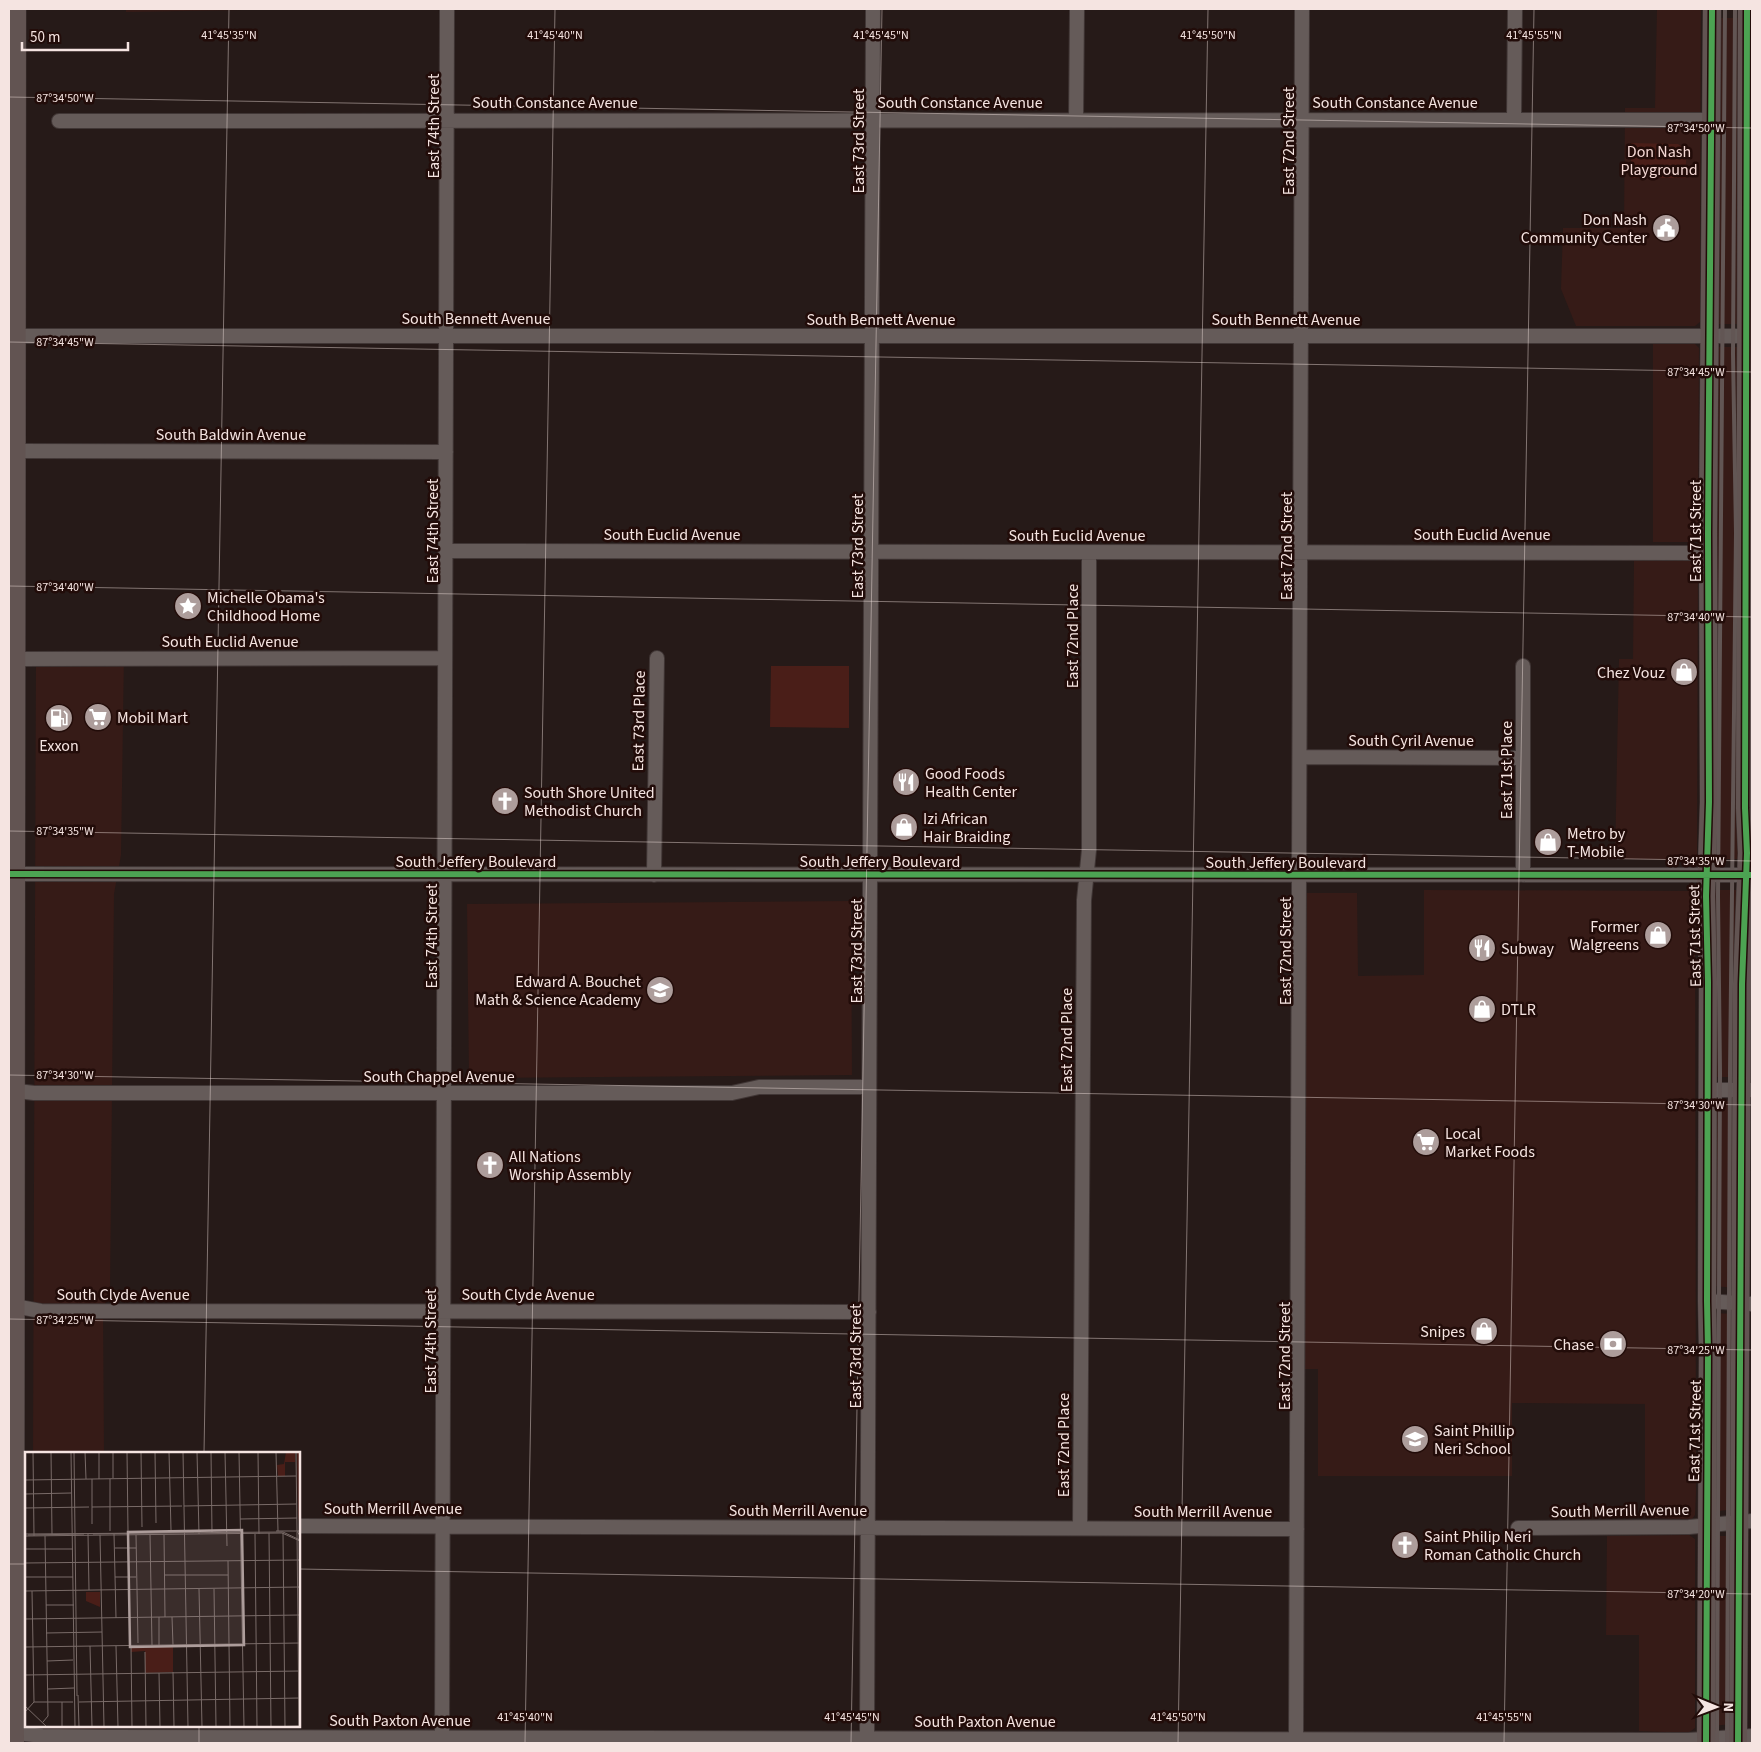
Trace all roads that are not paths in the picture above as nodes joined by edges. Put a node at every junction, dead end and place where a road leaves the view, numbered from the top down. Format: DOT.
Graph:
graph roads {
  1 [pos="447,9"];
  2 [pos="873,9"];
  3 [pos="1077,9"];
  4 [pos="1302,9"];
  5 [pos="1515,9"];
  6 [pos="1712,9"];
  7 [pos="1747,9"];
  8 [pos="14,12"];
  9 [pos="447,120"];
  10 [pos="872,120"];
  11 [pos="1076,120"];
  12 [pos="1302,120"];
  13 [pos="1514,120"];
  14 [pos="1712,120"];
  15 [pos="59,121"];
  16 [pos="1749,227"];
  17 [pos="446,335"];
  18 [pos="16,336"];
  19 [pos="872,336"];
  20 [pos="1709,336"];
  21 [pos="1746,336"];
  22 [pos="1301,337"];
  23 [pos="1749,443"];
  24 [pos="16,451"];
  25 [pos="446,452"];
  26 [pos="446,551"];
  27 [pos="1300,552"];
  28 [pos="871,553"];
  29 [pos="1089,553"];
  30 [pos="1709,553"];
  31 [pos="445,658"];
  32 [pos="656,658"];
  33 [pos="16,659"];
  34 [pos="1523,666"];
  35 [pos="1300,758"];
  36 [pos="1523,758"];
  37 [pos="12,874"];
  38 [pos="444,875"];
  39 [pos="654,875"];
  40 [pos="870,875"];
  41 [pos="1087,875"];
  42 [pos="1523,875"];
  43 [pos="1707,875"];
  44 [pos="1749,875"];
  45 [pos="1299,876"];
  46 [pos="869,1087"];
  47 [pos="12,1090"];
  48 [pos="1708,1090"];
  49 [pos="1747,1090"];
  50 [pos="444,1093"];
  51 [pos="1707,1301"];
  52 [pos="1746,1304"];
  53 [pos="12,1305"];
  54 [pos="444,1311"];
  55 [pos="869,1312"];
  56 [pos="17,1521"];
  57 [pos="1746,1522"];
  58 [pos="300,1526"];
  59 [pos="443,1526"];
  60 [pos="1706,1526"];
  61 [pos="868,1527"];
  62 [pos="1080,1528"];
  63 [pos="1297,1528"];
  64 [pos="1518,1528"];
  65 [pos="13,1736"];
  66 [pos="1743,1739"];
  67 [pos="442,1741"];
  68 [pos="867,1741"];
  69 [pos="1296,1741"];
  70 [pos="1706,1741"];
  1 -- 9 [label="street, East 74th Street"];
  2 -- 10 [label="street, East 73rd Street"];
  3 -- 11 [label="street"];
  4 -- 12 [label="street, East 72nd Street"];
  5 -- 13 [label="street"];
  6 -- 14 [label="main road, East 71st Street"];
  7 -- 16 [label="main road"];
  8 -- 18 [label="main road"];
  9 -- 10 [label="street, South Constance Avenue"];
  9 -- 15 [label="street, South Constance Avenue"];
  9 -- 17 [label="street, East 74th Street"];
  10 -- 11 [label="street, South Constance Avenue"];
  10 -- 19 [label="street, East 73rd Street"];
  11 -- 12 [label="street, South Constance Avenue"];
  12 -- 13 [label="street, South Constance Avenue"];
  12 -- 22 [label="street, East 72nd Street"];
  13 -- 14 [label="street, South Constance Avenue"];
  14 -- 20 [label="main road, East 71st Street"];
  16 -- 21 [label="main road"];
  17 -- 18 [label="street, South Bennett Avenue"];
  17 -- 19 [label="street, South Bennett Avenue"];
  17 -- 25 [label="street, East 74th Street"];
  18 -- 24 [label="main road"];
  19 -- 22 [label="street, South Bennett Avenue"];
  19 -- 28 [label="street, East 73rd Street"];
  20 -- 21 [label="street, South Bennett Avenue"];
  20 -- 22 [label="street, South Bennett Avenue"];
  20 -- 30 [label="main road, East 71st Street"];
  21 -- 23 [label="main road"];
  22 -- 27 [label="street, East 72nd Street"];
  23 -- 44 [label="main road"];
  24 -- 25 [label="street, South Baldwin Avenue"];
  24 -- 33 [label="main road"];
  25 -- 26 [label="street, East 74th Street"];
  26 -- 28 [label="street, South Euclid Avenue"];
  26 -- 31 [label="street, East 74th Street"];
  27 -- 29 [label="street, South Euclid Avenue"];
  27 -- 30 [label="street, South Euclid Avenue"];
  27 -- 35 [label="street, East 72nd Street"];
  28 -- 29 [label="street, South Euclid Avenue"];
  28 -- 40 [label="street, East 73rd Street"];
  29 -- 41 [label="street, East 72nd Place"];
  30 -- 43 [label="main road, East 71st Street"];
  31 -- 33 [label="street, South Euclid Avenue"];
  31 -- 38 [label="street, East 74th Street"];
  32 -- 39 [label="street, East 73rd Place"];
  33 -- 37 [label="main road"];
  34 -- 36 [label="street, East 71st Place"];
  35 -- 36 [label="street, South Cyril Avenue"];
  35 -- 45 [label="street, East 72nd Street"];
  36 -- 42 [label="street, East 71st Place"];
  37 -- 38 [label="street, South Jeffery Boulevard"];
  37 -- 47 [label="main road"];
  38 -- 39 [label="street, South Jeffery Boulevard"];
  38 -- 50 [label="street, East 74th Street"];
  39 -- 40 [label="street, South Jeffery Boulevard"];
  40 -- 41 [label="street, South Jeffery Boulevard"];
  40 -- 46 [label="street, East 73rd Street"];
  41 -- 45 [label="street, South Jeffery Boulevard"];
  41 -- 62 [label="street, East 72nd Place"];
  42 -- 43 [label="street, South Jeffery Boulevard"];
  42 -- 45 [label="street, South Jeffery Boulevard"];
  43 -- 44 [label="street, South Jeffery Boulevard"];
  43 -- 48 [label="main road, East 71st Street"];
  44 -- 49 [label="main road"];
  45 -- 63 [label="street, East 72nd Street"];
  46 -- 50 [label="street, South Chappel Avenue"];
  46 -- 55 [label="street, East 73rd Street"];
  47 -- 50 [label="street, South Chappel Avenue"];
  47 -- 53 [label="main road"];
  48 -- 49 [label="street"];
  48 -- 51 [label="main road, East 71st Street"];
  49 -- 52 [label="main road"];
  50 -- 54 [label="street, East 74th Street"];
  51 -- 52 [label="street"];
  51 -- 60 [label="main road, East 71st Street"];
  52 -- 57 [label="main road"];
  53 -- 54 [label="street, South Clyde Avenue"];
  53 -- 56 [label="main road"];
  54 -- 55 [label="street, South Clyde Avenue"];
  54 -- 59 [label="street, East 74th Street"];
  55 -- 61 [label="street, East 73rd Street"];
  56 -- 65 [label="main road"];
  57 -- 60 [label="street, South Merrill Avenue"];
  57 -- 66 [label="main road"];
  58 -- 59 [label="street, South Merrill Avenue"];
  59 -- 61 [label="street, South Merrill Avenue"];
  59 -- 67 [label="street, East 74th Street"];
  60 -- 64 [label="street, South Merrill Avenue"];
  60 -- 70 [label="main road, East 71st Street"];
  61 -- 62 [label="street, South Merrill Avenue"];
  61 -- 68 [label="street, East 73rd Street"];
  62 -- 63 [label="street, South Merrill Avenue"];
  63 -- 69 [label="street, East 72nd Street"];
  65 -- 67 [label="street, South Paxton Avenue"];
  66 -- 70 [label="street, South Paxton Avenue"];
  67 -- 68 [label="street, South Paxton Avenue"];
  68 -- 69 [label="street, South Paxton Avenue"];
  69 -- 70 [label="street, South Paxton Avenue"];
}
